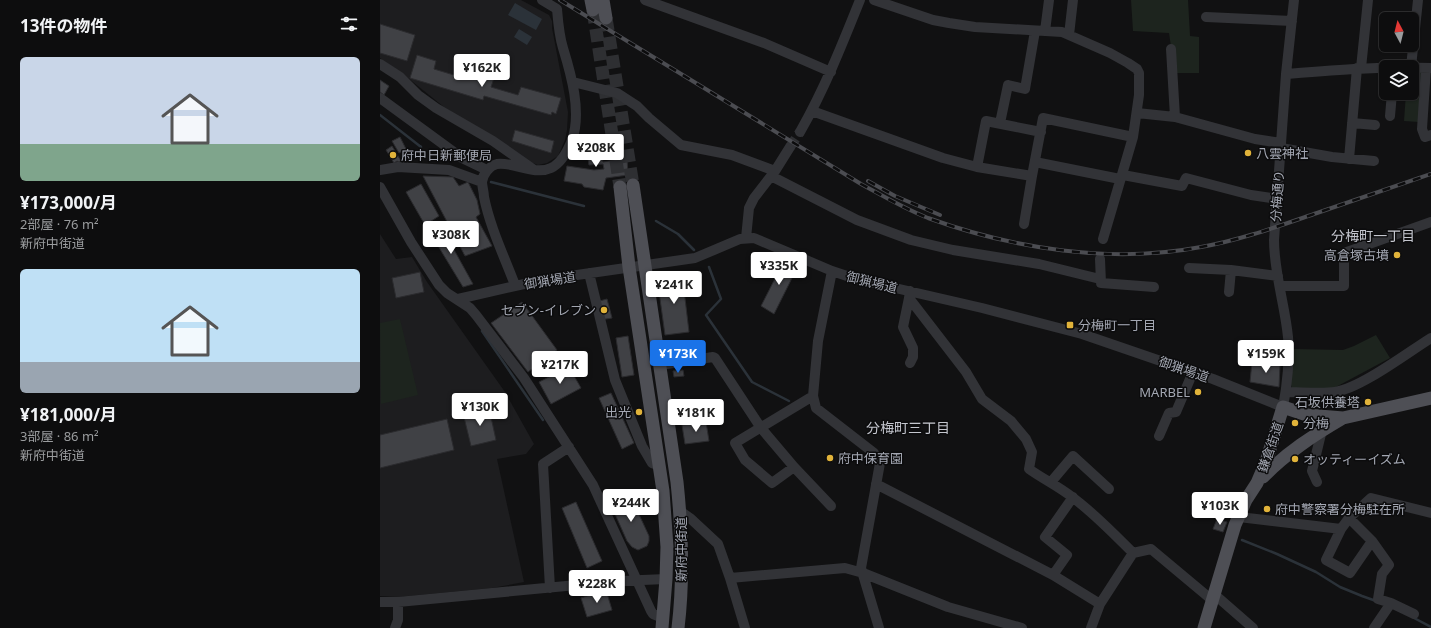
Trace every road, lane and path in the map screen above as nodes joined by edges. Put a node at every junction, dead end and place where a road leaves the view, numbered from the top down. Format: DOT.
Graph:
graph roads {
  1 [pos="542,0"];
  2 [pos="603,0"];
  3 [pos="645,0"];
  4 [pos="860,0"];
  5 [pos="874,0"];
  6 [pos="1049,0"];
  7 [pos="1073,0"];
  8 [pos="1294,0"];
  9 [pos="1368,0"];
  10 [pos="1418,0"];
  11 [pos="1206,17"];
  12 [pos="606,18"];
  13 [pos="1292,21"];
  14 [pos="1040,31"];
  15 [pos="1069,35"];
  16 [pos="1171,49"];
  17 [pos="1412,60"];
  18 [pos="380,64"];
  19 [pos="1379,67"];
  20 [pos="1419,67"];
  21 [pos="1359,68"];
  22 [pos="1429,68"];
  23 [pos="831,72"];
  24 [pos="1286,74"];
  25 [pos="573,82"];
  26 [pos="380,98"];
  27 [pos="1391,100"];
  28 [pos="812,111"];
  29 [pos="1137,113"];
  30 [pos="1390,116"];
  31 [pos="1175,117"];
  32 [pos="1352,123"];
  33 [pos="1000,124"];
  34 [pos="1374,126"];
  35 [pos="800,132"];
  36 [pos="1041,132"];
  37 [pos="1431,135"];
  38 [pos="1133,136"];
  39 [pos="1281,145"];
  40 [pos="790,147"];
  41 [pos="1349,158"];
  42 [pos="1374,161"];
  43 [pos="1034,162"];
  44 [pos="977,167"];
  45 [pos="380,170"];
  46 [pos="487,170"];
  47 [pos="535,170"];
  48 [pos="773,173"];
  49 [pos="1032,176"];
  50 [pos="1122,177"];
  51 [pos="482,182"];
  52 [pos="633,186"];
  53 [pos="380,187"];
  54 [pos="620,187"];
  55 [pos="1278,199"];
  56 [pos="1431,222"];
  57 [pos="1024,224"];
  58 [pos="746,238"];
  59 [pos="1103,239"];
  60 [pos="1100,259"];
  61 [pos="646,265"];
  62 [pos="629,268"];
  63 [pos="1188,268"];
  64 [pos="1231,270"];
  65 [pos="832,272"];
  66 [pos="589,273"];
  67 [pos="1100,278"];
  68 [pos="1279,281"];
  69 [pos="515,285"];
  70 [pos="1154,287"];
  71 [pos="1229,292"];
  72 [pos="909,295"];
  73 [pos="458,299"];
  74 [pos="1431,338"];
  75 [pos="910,363"];
  76 [pos="660,365"];
  77 [pos="1193,372"];
  78 [pos="1286,392"];
  79 [pos="813,396"];
  80 [pos="1431,398"];
  81 [pos="1283,407"];
  82 [pos="1343,418"];
  83 [pos="761,428"];
  84 [pos="1322,430"];
  85 [pos="1159,436"];
  86 [pos="569,447"];
  87 [pos="660,466"];
  88 [pos="794,467"];
  89 [pos="1051,482"];
  90 [pos="1317,482"];
  91 [pos="1257,483"];
  92 [pos="876,484"];
  93 [pos="1109,489"];
  94 [pos="1074,497"];
  95 [pos="831,506"];
  96 [pos="680,511"];
  97 [pos="1431,513"];
  98 [pos="1238,517"];
  99 [pos="1349,518"];
  100 [pos="1341,529"];
  101 [pos="1372,540"];
  102 [pos="1133,553"];
  103 [pos="861,572"];
  104 [pos="1053,576"];
  105 [pos="730,578"];
  106 [pos="666,579"];
  107 [pos="637,581"];
  108 [pos="550,588"];
  109 [pos="1213,597"];
  110 [pos="380,602"];
  111 [pos="398,602"];
  112 [pos="1390,603"];
  113 [pos="1100,604"];
  114 [pos="1414,614"];
  115 [pos="662,623"];
  116 [pos="395,628"];
  117 [pos="678,628"];
  118 [pos="745,628"];
  119 [pos="879,628"];
  120 [pos="1022,628"];
  121 [pos="1091,628"];
  122 [pos="1204,628"];
  123 [pos="1253,628"];
  124 [pos="1374,628"];
  1 -- 25 [label="street"];
  2 -- 12 [label="main road"];
  3 -- 23 [label="street"];
  4 -- 23 [label="street"];
  5 -- 14 [label="street"];
  6 -- 14 [label="street"];
  7 -- 15 [label="street"];
  8 -- 13 [label="street, 分梅通り"];
  9 -- 21 [label="street"];
  10 -- 17 [label="street"];
  11 -- 13 [label="street"];
  13 -- 24 [label="street, 分梅通り"];
  14 -- 15 [label="street"];
  14 -- 33 [label="street"];
  15 -- 29 [label="street"];
  16 -- 31 [label="street"];
  18 -- 47 [label="street"];
  19 -- 21 [label="street"];
  20 -- 22 [label="street"];
  21 -- 24 [label="street"];
  21 -- 32 [label="street"];
  22 -- 37 [label="street"];
  23 -- 28 [label="street"];
  24 -- 39 [label="street, 分梅通り"];
  25 -- 47 [label="street"];
  25 -- 48 [label="street"];
  26 -- 46 [label="street"];
  27 -- 30 [label="street"];
  28 -- 35 [label="street"];
  28 -- 44 [label="street"];
  29 -- 31 [label="street"];
  29 -- 38 [label="street"];
  31 -- 39 [label="street"];
  32 -- 34 [label="street"];
  32 -- 41 [label="street"];
  33 -- 36 [label="street"];
  33 -- 44 [label="street"];
  36 -- 38 [label="street"];
  36 -- 43 [label="street"];
  38 -- 50 [label="street"];
  39 -- 41 [label="street"];
  39 -- 55 [label="street, 分梅通り"];
  40 -- 48 [label="street"];
  41 -- 42 [label="street"];
  43 -- 49 [label="street"];
  43 -- 50 [label="street"];
  44 -- 49 [label="street"];
  45 -- 51 [label="street"];
  46 -- 47 [label="street"];
  46 -- 51 [label="street"];
  48 -- 58 [label="street"];
  48 -- 67 [label="street"];
  49 -- 57 [label="street"];
  50 -- 55 [label="street"];
  50 -- 59 [label="street"];
  51 -- 69 [label="street"];
  52 -- 61 [label="main road, 新府中街道"];
  53 -- 73 [label="street"];
  54 -- 62 [label="main road, 新府中街道"];
  55 -- 68 [label="street, 分梅通り"];
  56 -- 68 [label="street"];
  58 -- 61 [label="street, 御猟場道"];
  58 -- 65 [label="street, 御猟場道"];
  60 -- 67 [label="street"];
  61 -- 62 [label="street, 御猟場道"];
  61 -- 76 [label="main road, 新府中街道"];
  62 -- 66 [label="street, 御猟場道"];
  62 -- 87 [label="main road, 新府中街道"];
  63 -- 64 [label="street"];
  64 -- 68 [label="street"];
  64 -- 71 [label="street"];
  65 -- 72 [label="street, 御猟場道"];
  65 -- 79 [label="street"];
  66 -- 69 [label="street, 御猟場道"];
  66 -- 87 [label="street"];
  67 -- 70 [label="street"];
  68 -- 78 [label="street, 分梅通り"];
  69 -- 73 [label="street, 御猟場道"];
  72 -- 75 [label="street"];
  72 -- 77 [label="street, 御猟場道"];
  72 -- 89 [label="street"];
  73 -- 86 [label="street"];
  74 -- 78 [label="street"];
  76 -- 83 [label="street"];
  76 -- 96 [label="main road, 新府中街道"];
  77 -- 81 [label="street, 御猟場道"];
  77 -- 85 [label="street"];
  78 -- 81 [label="street, 分梅通り"];
  79 -- 83 [label="street"];
  79 -- 92 [label="street"];
  80 -- 82 [label="main road, 鎌倉街道"];
  81 -- 82 [label="main road, 鎌倉街道"];
  81 -- 91 [label="main road, 鎌倉街道"];
  82 -- 84 [label="main road"];
  83 -- 88 [label="street"];
  83 -- 88 [label="street"];
  84 -- 90 [label="street"];
  84 -- 91 [label="main road"];
  86 -- 107 [label="street"];
  86 -- 108 [label="street"];
  87 -- 106 [label="main road, 新府中街道"];
  88 -- 95 [label="street"];
  89 -- 93 [label="street"];
  89 -- 94 [label="street"];
  91 -- 98 [label="main road, 鎌倉街道"];
  92 -- 103 [label="street"];
  92 -- 104 [label="street"];
  94 -- 102 [label="street"];
  94 -- 104 [label="street"];
  96 -- 105 [label="street"];
  96 -- 117 [label="main road, 新府中街道"];
  97 -- 99 [label="street"];
  98 -- 100 [label="street"];
  98 -- 109 [label="main road, 鎌倉街道"];
  99 -- 100 [label="street"];
  99 -- 101 [label="street"];
  100 -- 101 [label="street"];
  101 -- 112 [label="street"];
  102 -- 109 [label="street"];
  102 -- 113 [label="street"];
  103 -- 105 [label="street"];
  103 -- 119 [label="street"];
  103 -- 120 [label="street"];
  104 -- 113 [label="street"];
  105 -- 118 [label="street"];
  106 -- 107 [label="street"];
  106 -- 115 [label="main road, 新府中街道"];
  107 -- 108 [label="street"];
  107 -- 115 [label="street"];
  108 -- 111 [label="street"];
  109 -- 122 [label="main road, 鎌倉街道"];
  109 -- 123 [label="street"];
  110 -- 111 [label="street"];
  111 -- 116 [label="street"];
  112 -- 114 [label="street"];
  112 -- 124 [label="street"];
  113 -- 121 [label="street"];
}
